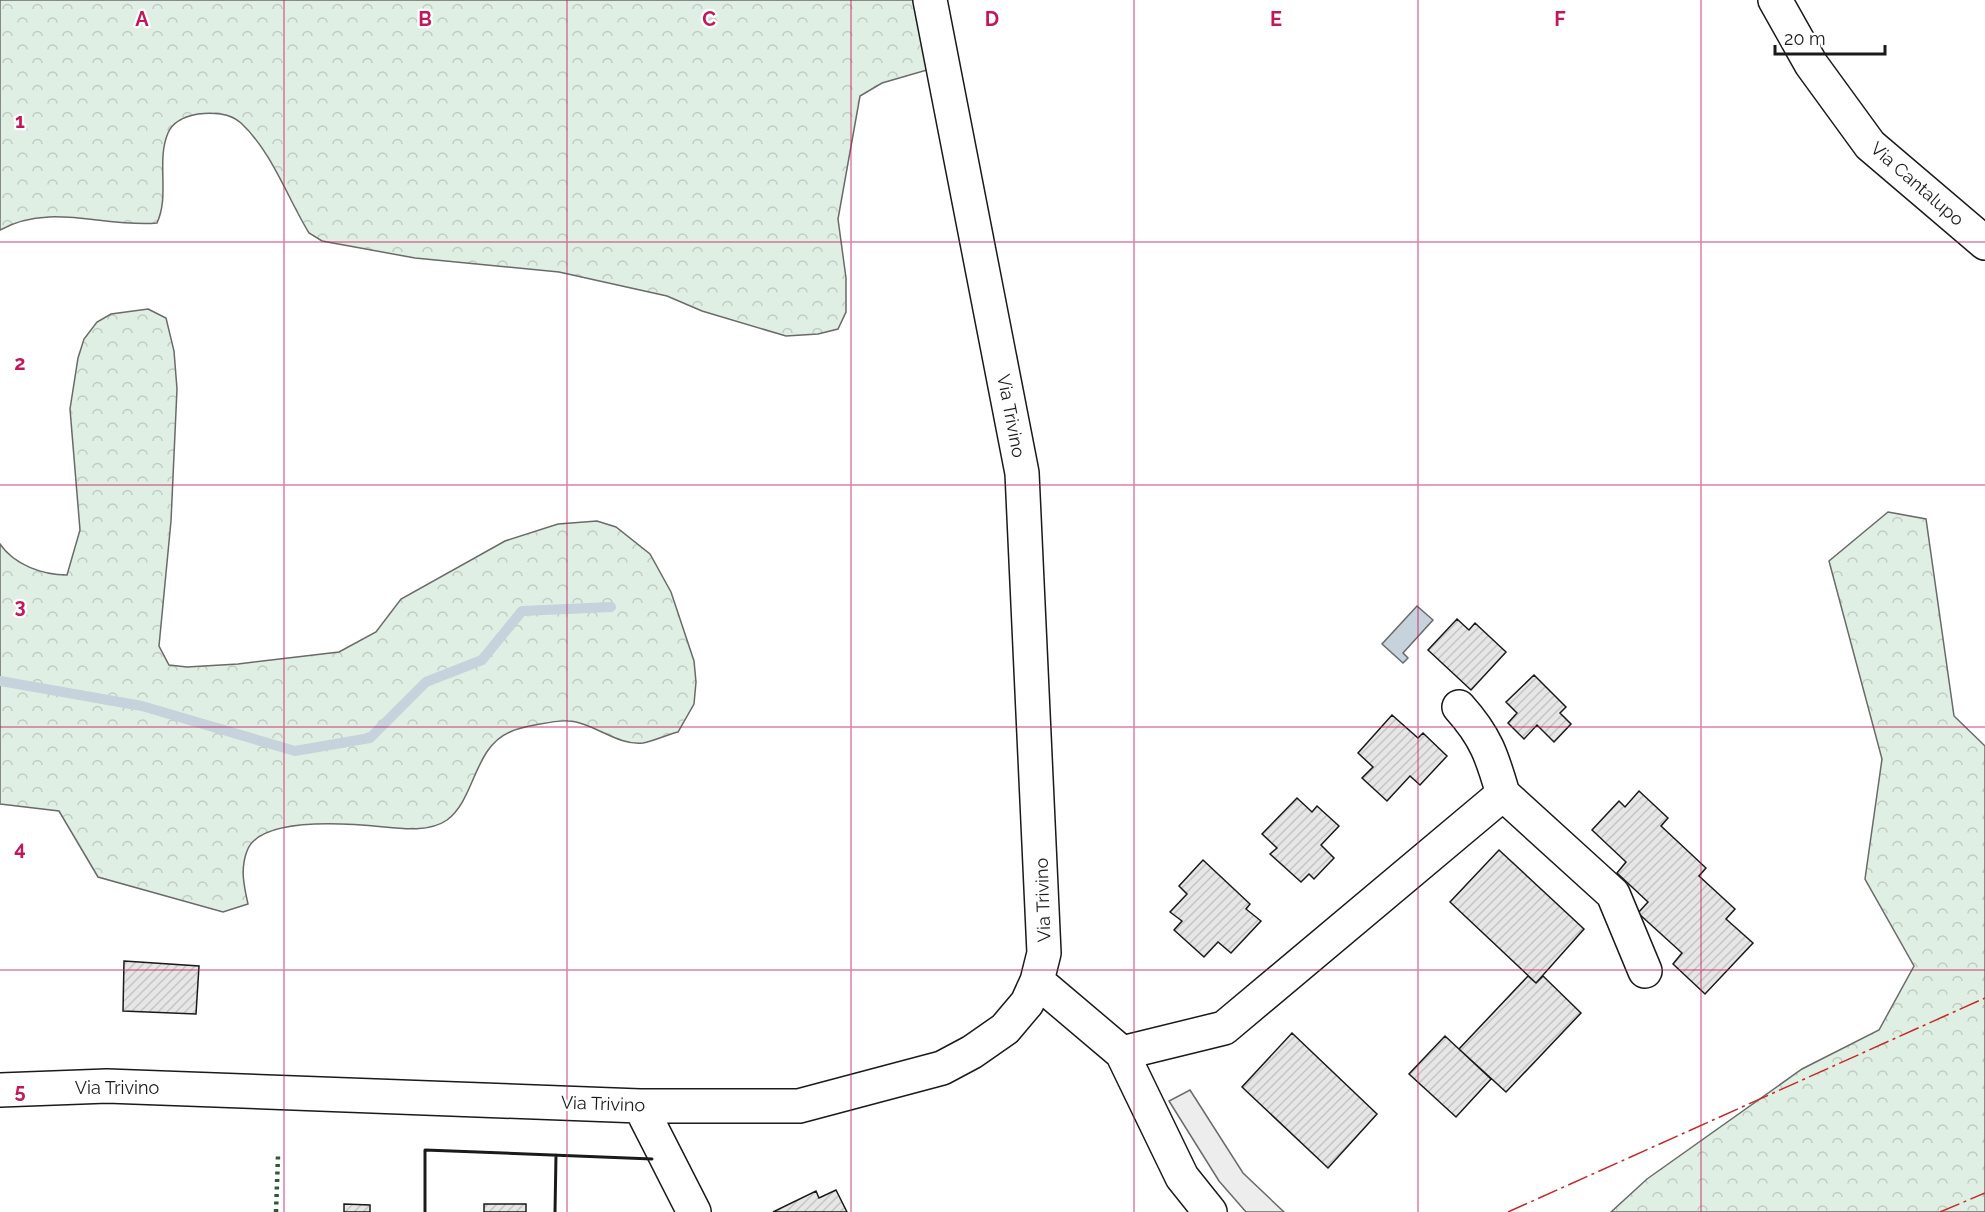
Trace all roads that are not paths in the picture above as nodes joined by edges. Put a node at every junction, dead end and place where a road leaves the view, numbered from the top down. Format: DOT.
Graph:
graph roads {
  1 [pos="930,0"];
  2 [pos="1775,0"];
  3 [pos="1985,243"];
  4 [pos="1459,707"];
  5 [pos="1503,794"];
  6 [pos="1645,970"];
  7 [pos="1037,981"];
  8 [pos="1122,1053"];
  9 [pos="0,1090"];
  10 [pos="640,1106"];
  11 [pos="694,1212"];
  12 [pos="1210,1212"];
  1 -- 7 [label="street, Via Trivino"];
  2 -- 3 [label="street, Via Cantalupo"];
  4 -- 5 [label="street"];
  5 -- 6 [label="street"];
  5 -- 8 [label="street"];
  7 -- 8 [label="street"];
  7 -- 10 [label="street, Via Trivino"];
  8 -- 12 [label="street"];
  9 -- 10 [label="street, Via Trivino"];
  10 -- 11 [label="street"];
}
